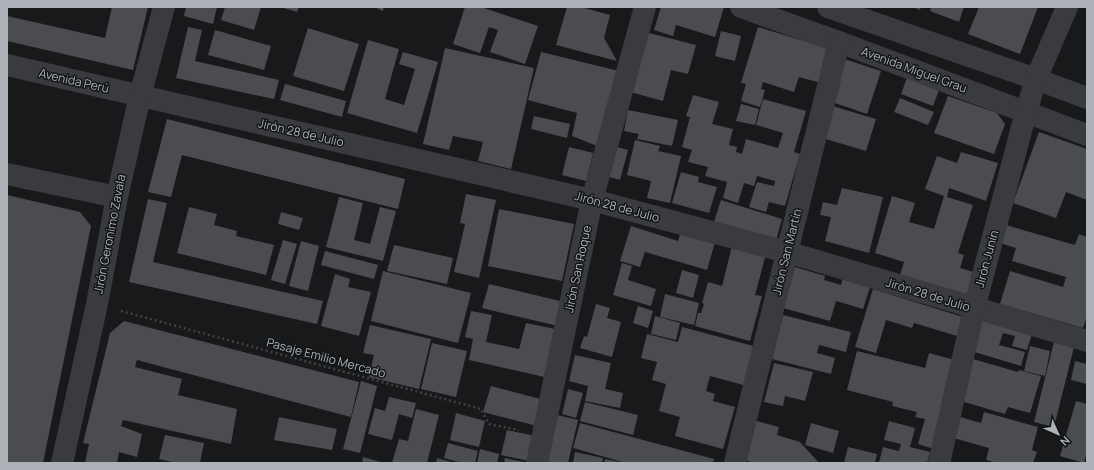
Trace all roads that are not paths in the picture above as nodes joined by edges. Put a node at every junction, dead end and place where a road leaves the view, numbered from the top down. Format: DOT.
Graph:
graph roads {
  1 [pos="164,7"];
  2 [pos="645,7"];
  3 [pos="741,7"];
  4 [pos="828,7"];
  5 [pos="1067,7"];
  6 [pos="839,42"];
  7 [pos="7,65"];
  8 [pos="1036,79"];
  9 [pos="140,96"];
  10 [pos="1087,98"];
  11 [pos="1026,112"];
  12 [pos="1087,135"];
  13 [pos="7,174"];
  14 [pos="117,197"];
  15 [pos="592,200"];
  16 [pos="787,252"];
  17 [pos="974,309"];
  18 [pos="1087,341"];
  19 [pos="62,463"];
  20 [pos="537,463"];
  21 [pos="735,463"];
  22 [pos="939,463"];
  1 -- 9 [label="street, Jirón Geronimo Zavala"];
  2 -- 15 [label="street, Jirón San Roque"];
  3 -- 6 [label="street, Avenida Miguel Grau"];
  4 -- 8 [label="street"];
  5 -- 8 [label="street, Jirón Junín"];
  6 -- 11 [label="street, Avenida Miguel Grau"];
  6 -- 16 [label="street, Jirón San Martín"];
  7 -- 9 [label="street, Avenida Perú"];
  8 -- 10 [label="street"];
  8 -- 11 [label="street, Jirón Junín"];
  9 -- 14 [label="street, Jirón Geronimo Zavala"];
  9 -- 15 [label="street, Jirón 28 de Julio"];
  11 -- 12 [label="street, Avenida Miguel Grau"];
  11 -- 17 [label="street, Jirón Junín"];
  13 -- 14 [label="street"];
  14 -- 19 [label="street, Jirón Geronimo Zavala"];
  15 -- 16 [label="street, Jirón 28 de Julio"];
  15 -- 20 [label="street, Jirón San Roque"];
  16 -- 17 [label="street, Jirón 28 de Julio"];
  16 -- 21 [label="street, Jirón San Martín"];
  17 -- 18 [label="street, Jirón 28 de Julio"];
  17 -- 22 [label="street, Jirón Junín"];
}
